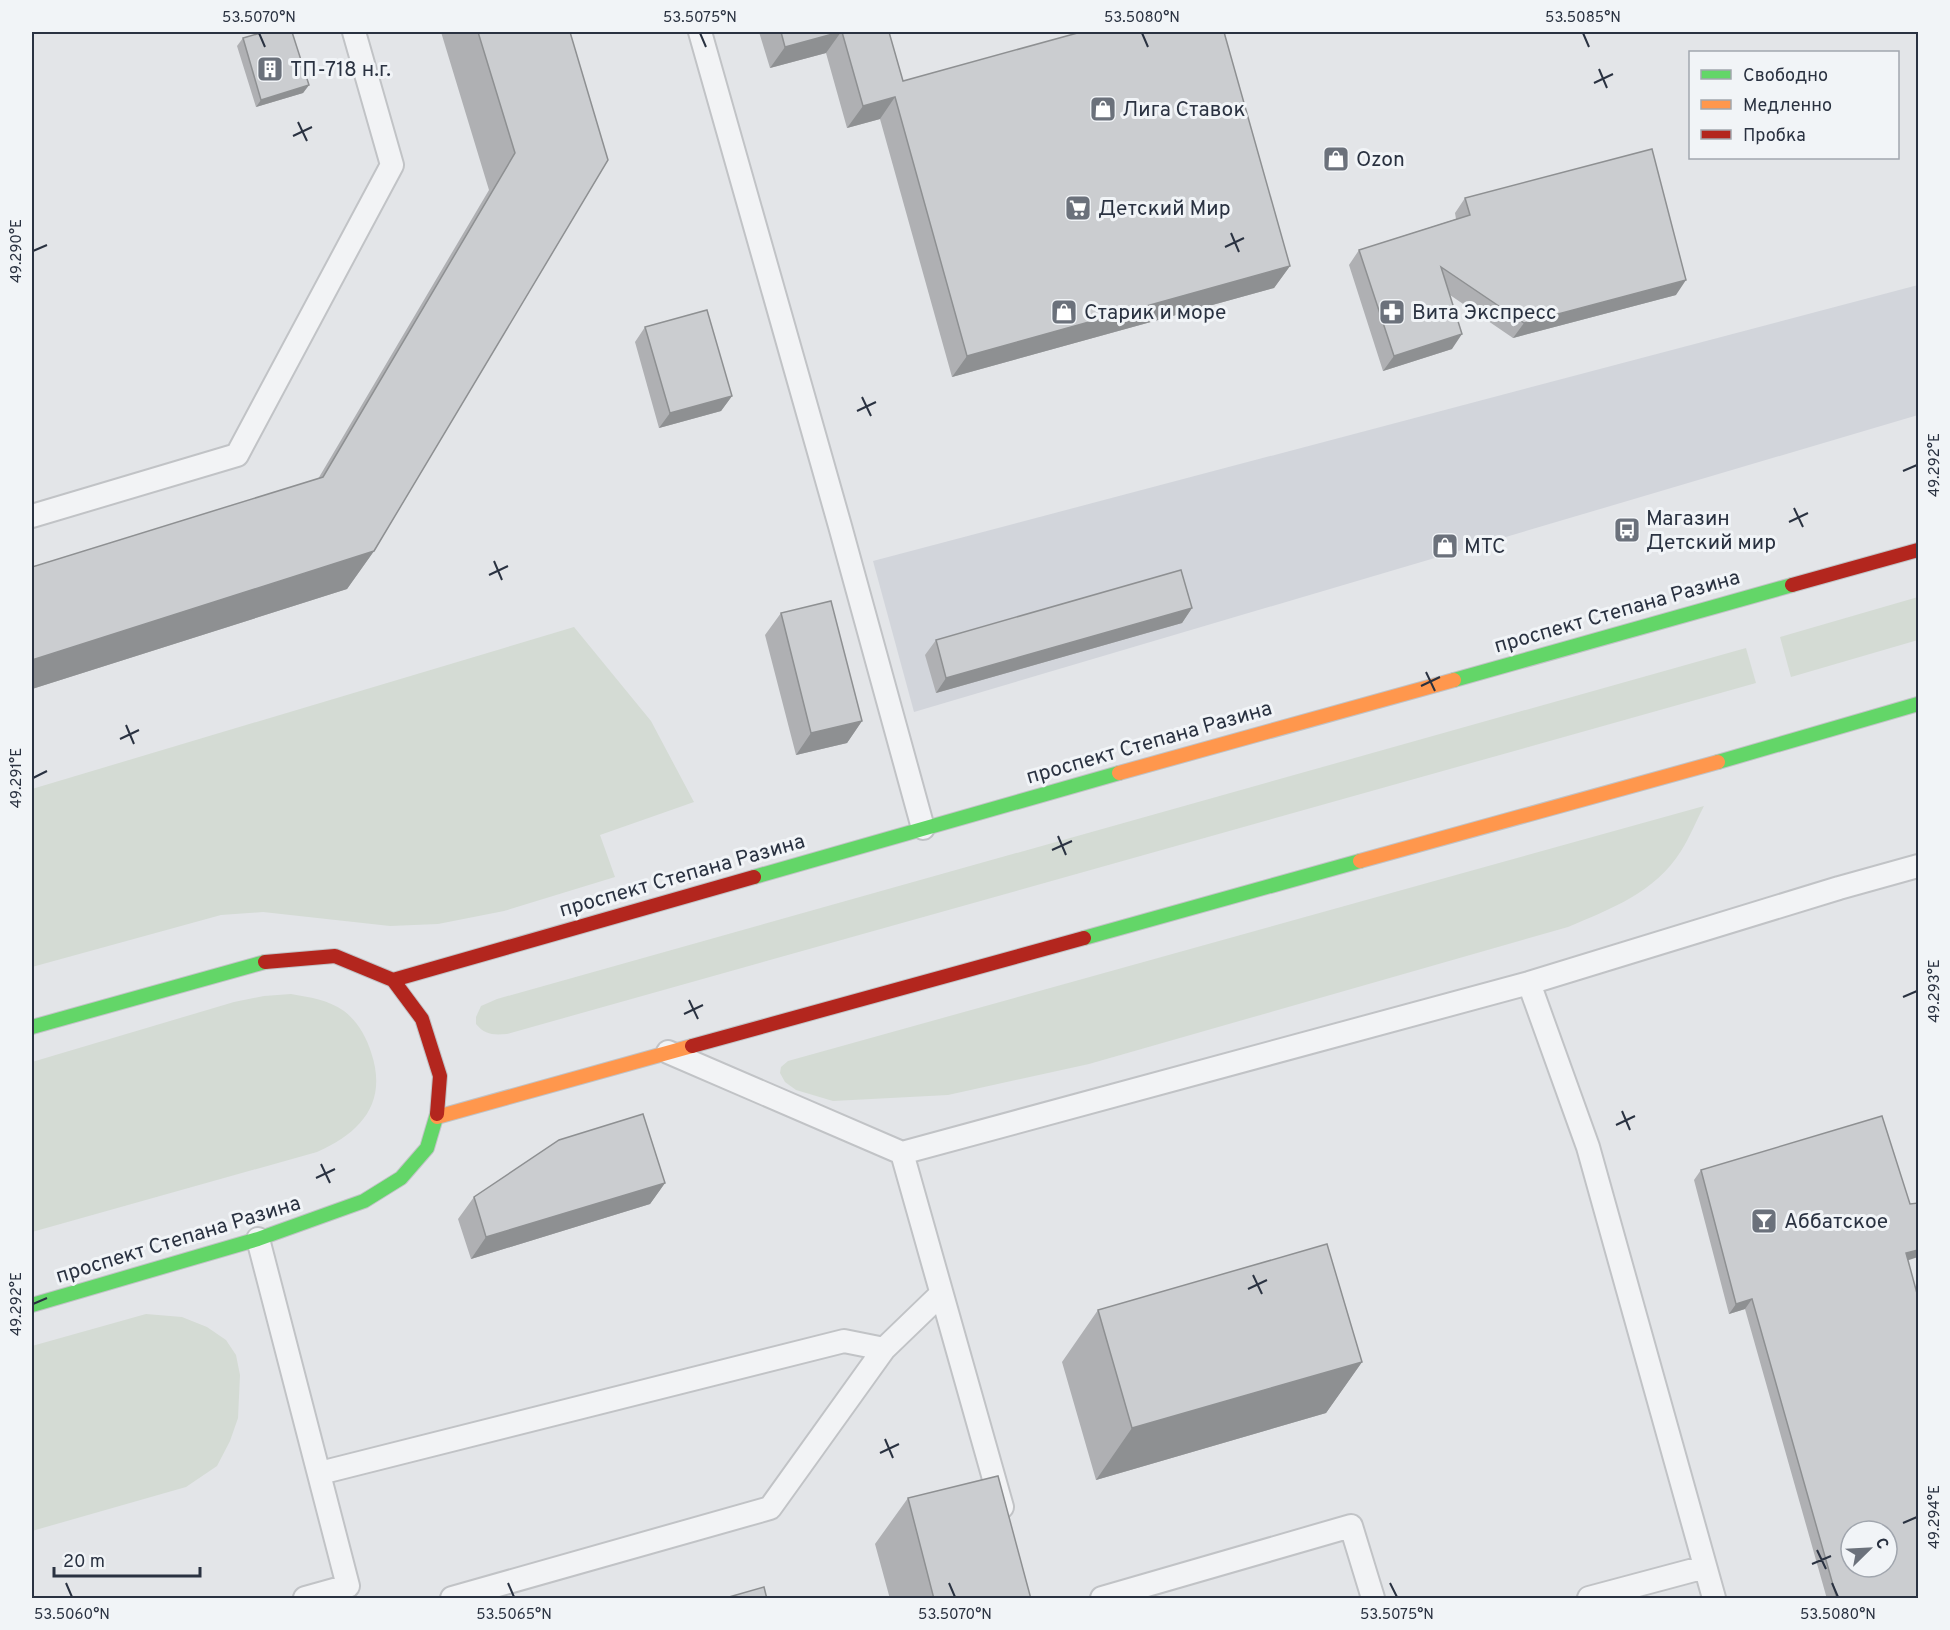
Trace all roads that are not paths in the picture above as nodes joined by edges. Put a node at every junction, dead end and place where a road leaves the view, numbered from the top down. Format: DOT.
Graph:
graph roads {
  1 [pos="354,32"];
  2 [pos="700,32"];
  3 [pos="32,516"];
  4 [pos="1918,549"];
  5 [pos="1918,704"];
  6 [pos="922,828"];
  7 [pos="1918,866"];
  8 [pos="393,980"];
  9 [pos="1529,983"];
  10 [pos="32,1026"];
  11 [pos="668,1052"];
  12 [pos="437,1118"];
  13 [pos="902,1153"];
  14 [pos="258,1239"];
  15 [pos="941,1294"];
  16 [pos="32,1305"];
  17 [pos="884,1349"];
  18 [pos="320,1473"];
  19 [pos="1008,1530"];
  20 [pos="1705,1567"];
  21 [pos="350,1592"];
  22 [pos="305,1599"];
  23 [pos="452,1599"];
  24 [pos="1102,1599"];
  25 [pos="1373,1599"];
  26 [pos="1589,1599"];
  27 [pos="1714,1599"];
  1 -- 3 [label="lane"];
  2 -- 6 [label="lane"];
  4 -- 6 [label="main road, проспект Степана Разина"];
  5 -- 11 [label="main road"];
  6 -- 8 [label="main road, проспект Степана Разина"];
  7 -- 9 [label="lane"];
  8 -- 10 [label="main road"];
  8 -- 12 [label="main road, проспект Степана Разина"];
  9 -- 13 [label="lane"];
  9 -- 20 [label="lane"];
  11 -- 12 [label="main road"];
  11 -- 13 [label="lane"];
  12 -- 14 [label="main road, проспект Степана Разина"];
  13 -- 15 [label="lane"];
  14 -- 16 [label="main road, проспект Степана Разина"];
  14 -- 18 [label="lane"];
  15 -- 17 [label="lane"];
  15 -- 19 [label="lane"];
  17 -- 18 [label="lane"];
  17 -- 23 [label="lane"];
  18 -- 21 [label="lane"];
  20 -- 26 [label="lane"];
  20 -- 27 [label="lane"];
  21 -- 22 [label="lane"];
  24 -- 25 [label="lane"];
}
